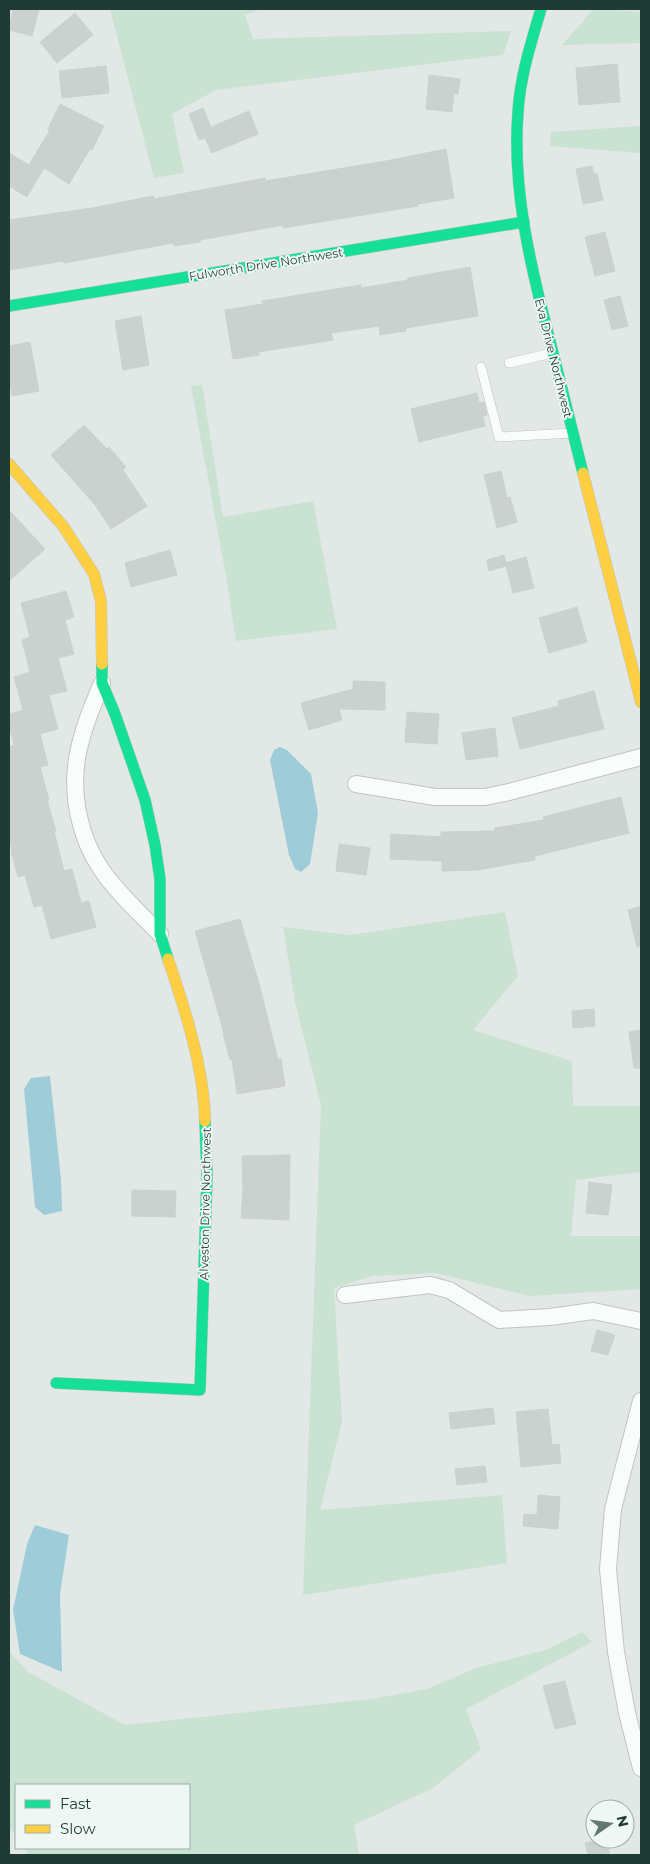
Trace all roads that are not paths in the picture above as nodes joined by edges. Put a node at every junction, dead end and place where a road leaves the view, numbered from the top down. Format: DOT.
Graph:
graph roads {
  1 [pos="540,9"];
  2 [pos="524,222"];
  3 [pos="9,306"];
  4 [pos="553,353"];
  5 [pos="509,363"];
  6 [pos="481,367"];
  7 [pos="573,433"];
  8 [pos="9,464"];
  9 [pos="102,683"];
  10 [pos="641,702"];
  11 [pos="641,757"];
  12 [pos="356,784"];
  13 [pos="160,934"];
  14 [pos="345,1294"];
  15 [pos="641,1321"];
  16 [pos="56,1384"];
  17 [pos="641,1401"];
  18 [pos="641,1768"];
  1 -- 2 [label="street, Eva Drive Northwest"];
  2 -- 3 [label="street, Fulworth Drive Northwest"];
  2 -- 4 [label="street, Eva Drive Northwest"];
  4 -- 5 [label="lane"];
  4 -- 7 [label="street, Eva Drive Northwest"];
  6 -- 7 [label="lane"];
  7 -- 10 [label="street, Eva Drive Northwest"];
  8 -- 9 [label="street, Alveston Drive Northwest"];
  9 -- 13 [label="street, Alveston Drive Northwest"];
  9 -- 13 [label="street, Alveston Drive Northwest"];
  11 -- 12 [label="street"];
  13 -- 16 [label="street, Alveston Drive Northwest"];
  14 -- 15 [label="street"];
  17 -- 18 [label="street"];
}
